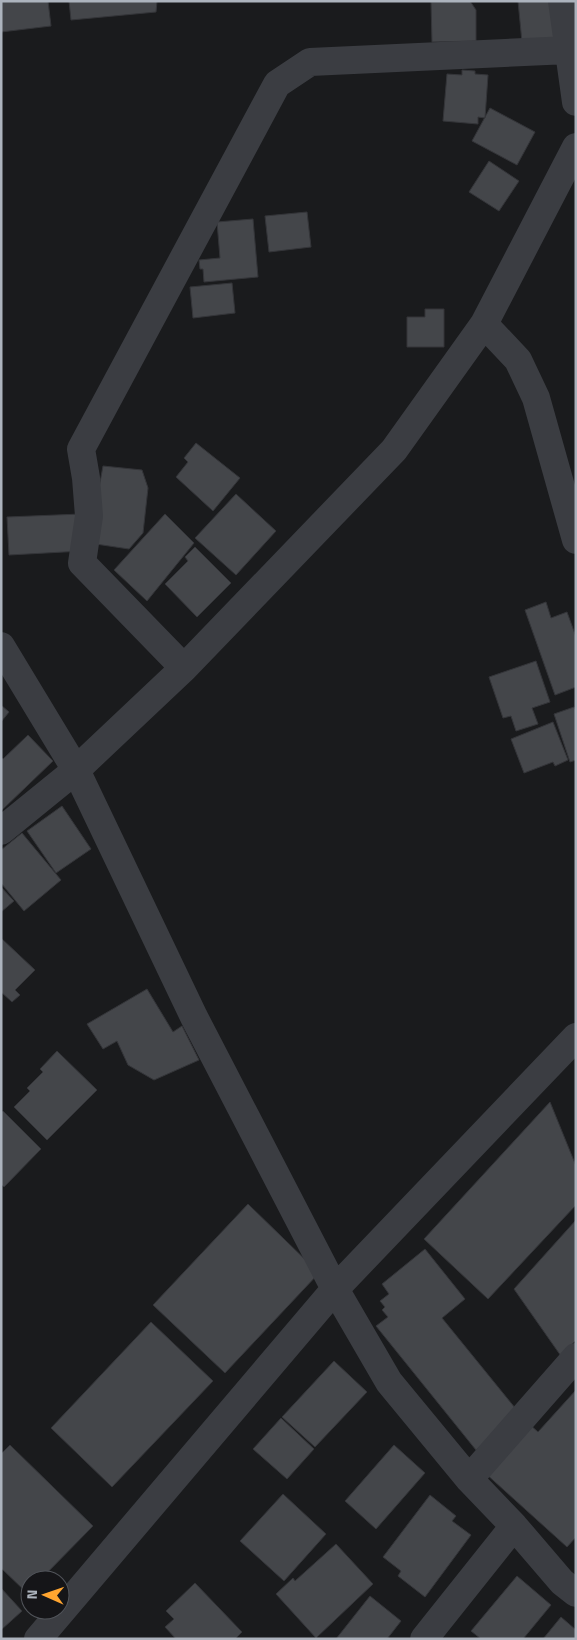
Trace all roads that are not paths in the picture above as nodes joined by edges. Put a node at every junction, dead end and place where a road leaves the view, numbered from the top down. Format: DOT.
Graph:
graph roads {
  1 [pos="562,1"];
  2 [pos="569,50"];
  3 [pos="576,102"];
  4 [pos="576,147"];
  5 [pos="484,324"];
  6 [pos="576,540"];
  7 [pos="1,646"];
  8 [pos="184,668"];
  9 [pos="76,770"];
  10 [pos="1,831"];
  11 [pos="576,1037"];
  12 [pos="335,1289"];
  13 [pos="576,1357"];
  14 [pos="469,1479"];
  15 [pos="514,1526"];
  16 [pos="576,1593"];
  17 [pos="38,1639"];
  18 [pos="424,1639"];
  1 -- 2 [label="street"];
  2 -- 3 [label="street"];
  2 -- 8 [label="street"];
  4 -- 5 [label="street"];
  5 -- 6 [label="street"];
  5 -- 8 [label="street"];
  7 -- 9 [label="street"];
  8 -- 9 [label="street"];
  9 -- 10 [label="street"];
  9 -- 12 [label="street"];
  11 -- 12 [label="street"];
  12 -- 14 [label="street"];
  12 -- 17 [label="street"];
  13 -- 14 [label="street"];
  14 -- 15 [label="street"];
  15 -- 16 [label="street"];
  15 -- 18 [label="street"];
}
